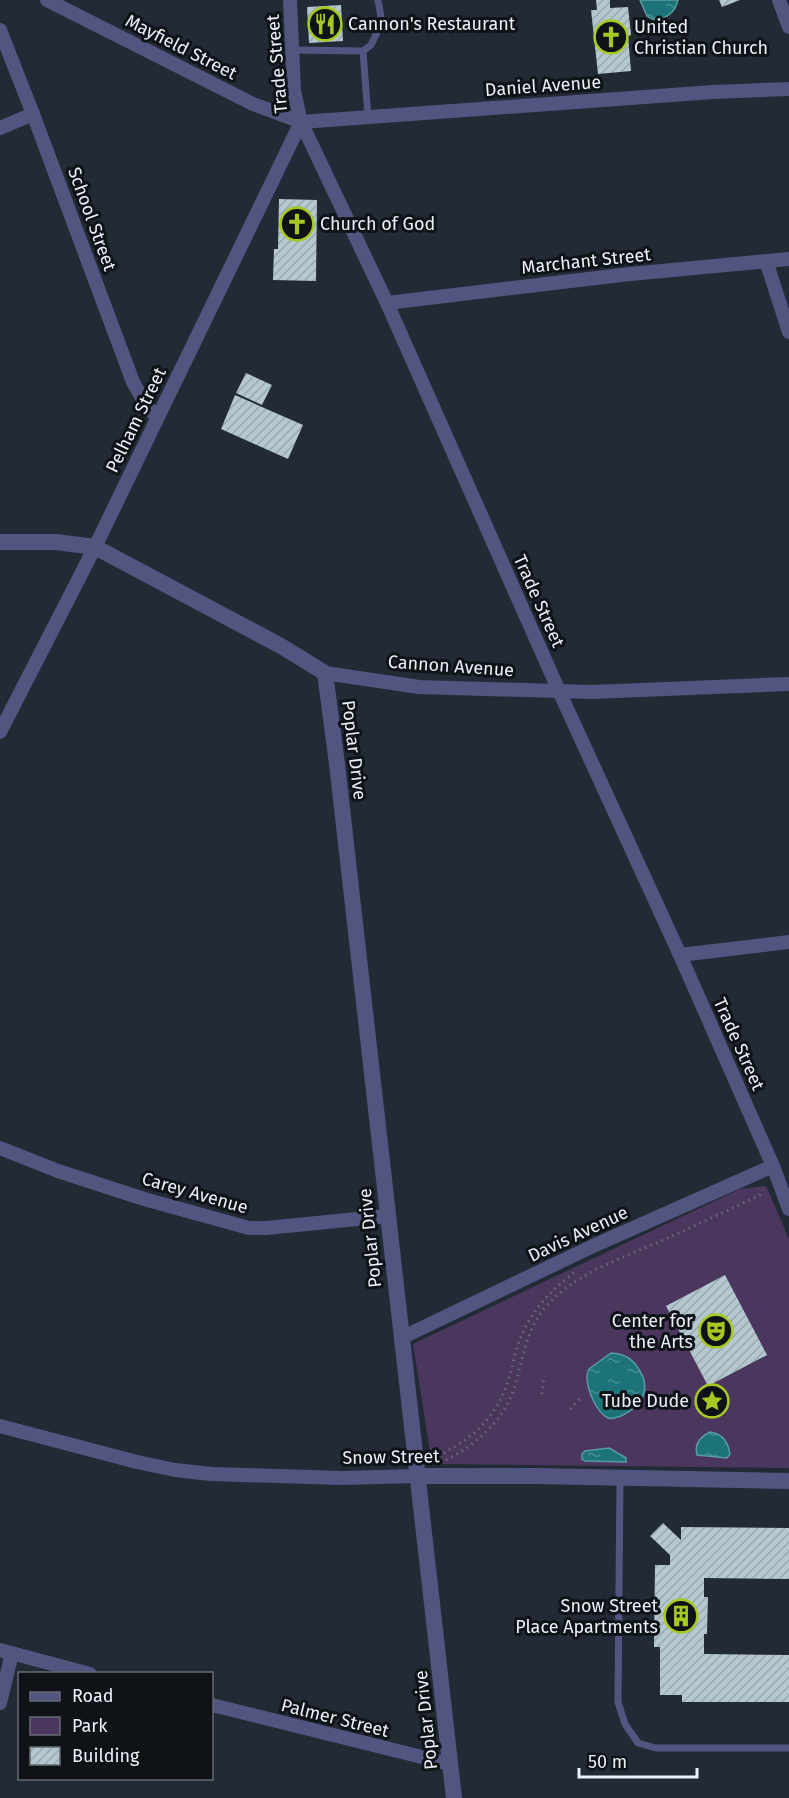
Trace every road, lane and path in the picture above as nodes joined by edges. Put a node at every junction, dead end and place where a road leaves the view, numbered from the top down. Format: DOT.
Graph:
graph roads {
  1 [pos="47,0"];
  2 [pos="290,0"];
  3 [pos="378,0"];
  4 [pos="779,0"];
  5 [pos="789,27"];
  6 [pos="0,30"];
  7 [pos="292,50"];
  8 [pos="363,51"];
  9 [pos="789,89"];
  10 [pos="33,114"];
  11 [pos="368,117"];
  12 [pos="301,122"];
  13 [pos="0,128"];
  14 [pos="789,259"];
  15 [pos="766,261"];
  16 [pos="387,303"];
  17 [pos="789,332"];
  18 [pos="157,417"];
  19 [pos="0,542"];
  20 [pos="95,547"];
  21 [pos="325,673"];
  22 [pos="789,684"];
  23 [pos="559,692"];
  24 [pos="0,732"];
  25 [pos="789,942"];
  26 [pos="680,955"];
  27 [pos="0,1148"];
  28 [pos="773,1166"];
  29 [pos="756,1190"];
  30 [pos="714,1209"];
  31 [pos="789,1209"];
  32 [pos="717,1215"];
  33 [pos="388,1216"];
  34 [pos="670,1229"];
  35 [pos="674,1235"];
  36 [pos="624,1250"];
  37 [pos="627,1256"];
  38 [pos="598,1262"];
  39 [pos="601,1268"];
  40 [pos="575,1272"];
  41 [pos="560,1283"];
  42 [pos="565,1289"];
  43 [pos="401,1338"];
  44 [pos="519,1340"];
  45 [pos="527,1340"];
  46 [pos="515,1355"];
  47 [pos="522,1357"];
  48 [pos="511,1373"];
  49 [pos="518,1375"];
  50 [pos="544,1376"];
  51 [pos="542,1395"];
  52 [pos="582,1396"];
  53 [pos="570,1409"];
  54 [pos="0,1426"];
  55 [pos="418,1476"];
  56 [pos="620,1478"];
  57 [pos="789,1481"];
  58 [pos="6,1652"];
  59 [pos="82,1672"];
  60 [pos="0,1703"];
  61 [pos="213,1705"];
  62 [pos="789,1748"];
  63 [pos="450,1764"];
  64 [pos="454,1798"];
  1 -- 12 [label="street, Mayfield Street"];
  2 -- 7 [label="street, Trade Street"];
  3 -- 8 [label="lane"];
  4 -- 5 [label="street"];
  6 -- 10 [label="street, School Street"];
  7 -- 8 [label="lane"];
  7 -- 12 [label="street, Trade Street"];
  8 -- 11 [label="lane"];
  9 -- 11 [label="street, Daniel Avenue"];
  10 -- 13 [label="street"];
  10 -- 18 [label="street, School Street"];
  11 -- 12 [label="street, Daniel Avenue"];
  12 -- 16 [label="street, Trade Street"];
  12 -- 18 [label="street, Pelham Street"];
  14 -- 15 [label="street, Marchant Street"];
  15 -- 16 [label="street, Marchant Street"];
  15 -- 17 [label="street"];
  16 -- 23 [label="street, Trade Street"];
  18 -- 20 [label="street, Pelham Street"];
  19 -- 20 [label="street, Cannon Avenue"];
  20 -- 21 [label="street, Cannon Avenue"];
  20 -- 24 [label="street, Pelham Street"];
  21 -- 23 [label="street, Cannon Avenue"];
  21 -- 33 [label="street, Poplar Drive"];
  22 -- 23 [label="street, Cannon Avenue"];
  23 -- 26 [label="street, Trade Street"];
  25 -- 26 [label="street"];
  26 -- 28 [label="street, Trade Street"];
  27 -- 33 [label="street, Carey Avenue"];
  28 -- 31 [label="street, Trade Street"];
  28 -- 43 [label="street, Davis Avenue"];
  29 -- 32 [label="path"];
  30 -- 32 [label="path"];
  32 -- 35 [label="path"];
  33 -- 43 [label="street, Poplar Drive"];
  34 -- 35 [label="path"];
  35 -- 37 [label="path"];
  36 -- 37 [label="path"];
  37 -- 39 [label="path"];
  38 -- 39 [label="path"];
  39 -- 42 [label="path"];
  40 -- 41 [label="path"];
  41 -- 42 [label="path"];
  41 -- 44 [label="path"];
  42 -- 45 [label="path"];
  43 -- 55 [label="street, Poplar Drive"];
  44 -- 45 [label="path"];
  44 -- 46 [label="path"];
  45 -- 47 [label="path"];
  46 -- 47 [label="path"];
  46 -- 48 [label="path"];
  47 -- 49 [label="path"];
  48 -- 49 [label="path"];
  48 -- 49 [label="path"];
  50 -- 51 [label="path"];
  52 -- 53 [label="path"];
  54 -- 55 [label="street, Snow Street"];
  55 -- 56 [label="street, Snow Street"];
  55 -- 63 [label="street, Poplar Drive"];
  56 -- 57 [label="street, Snow Street"];
  56 -- 62 [label="lane"];
  58 -- 59 [label="street"];
  58 -- 60 [label="street"];
  61 -- 63 [label="street, Palmer Street"];
  63 -- 64 [label="street, Poplar Drive"];
}
